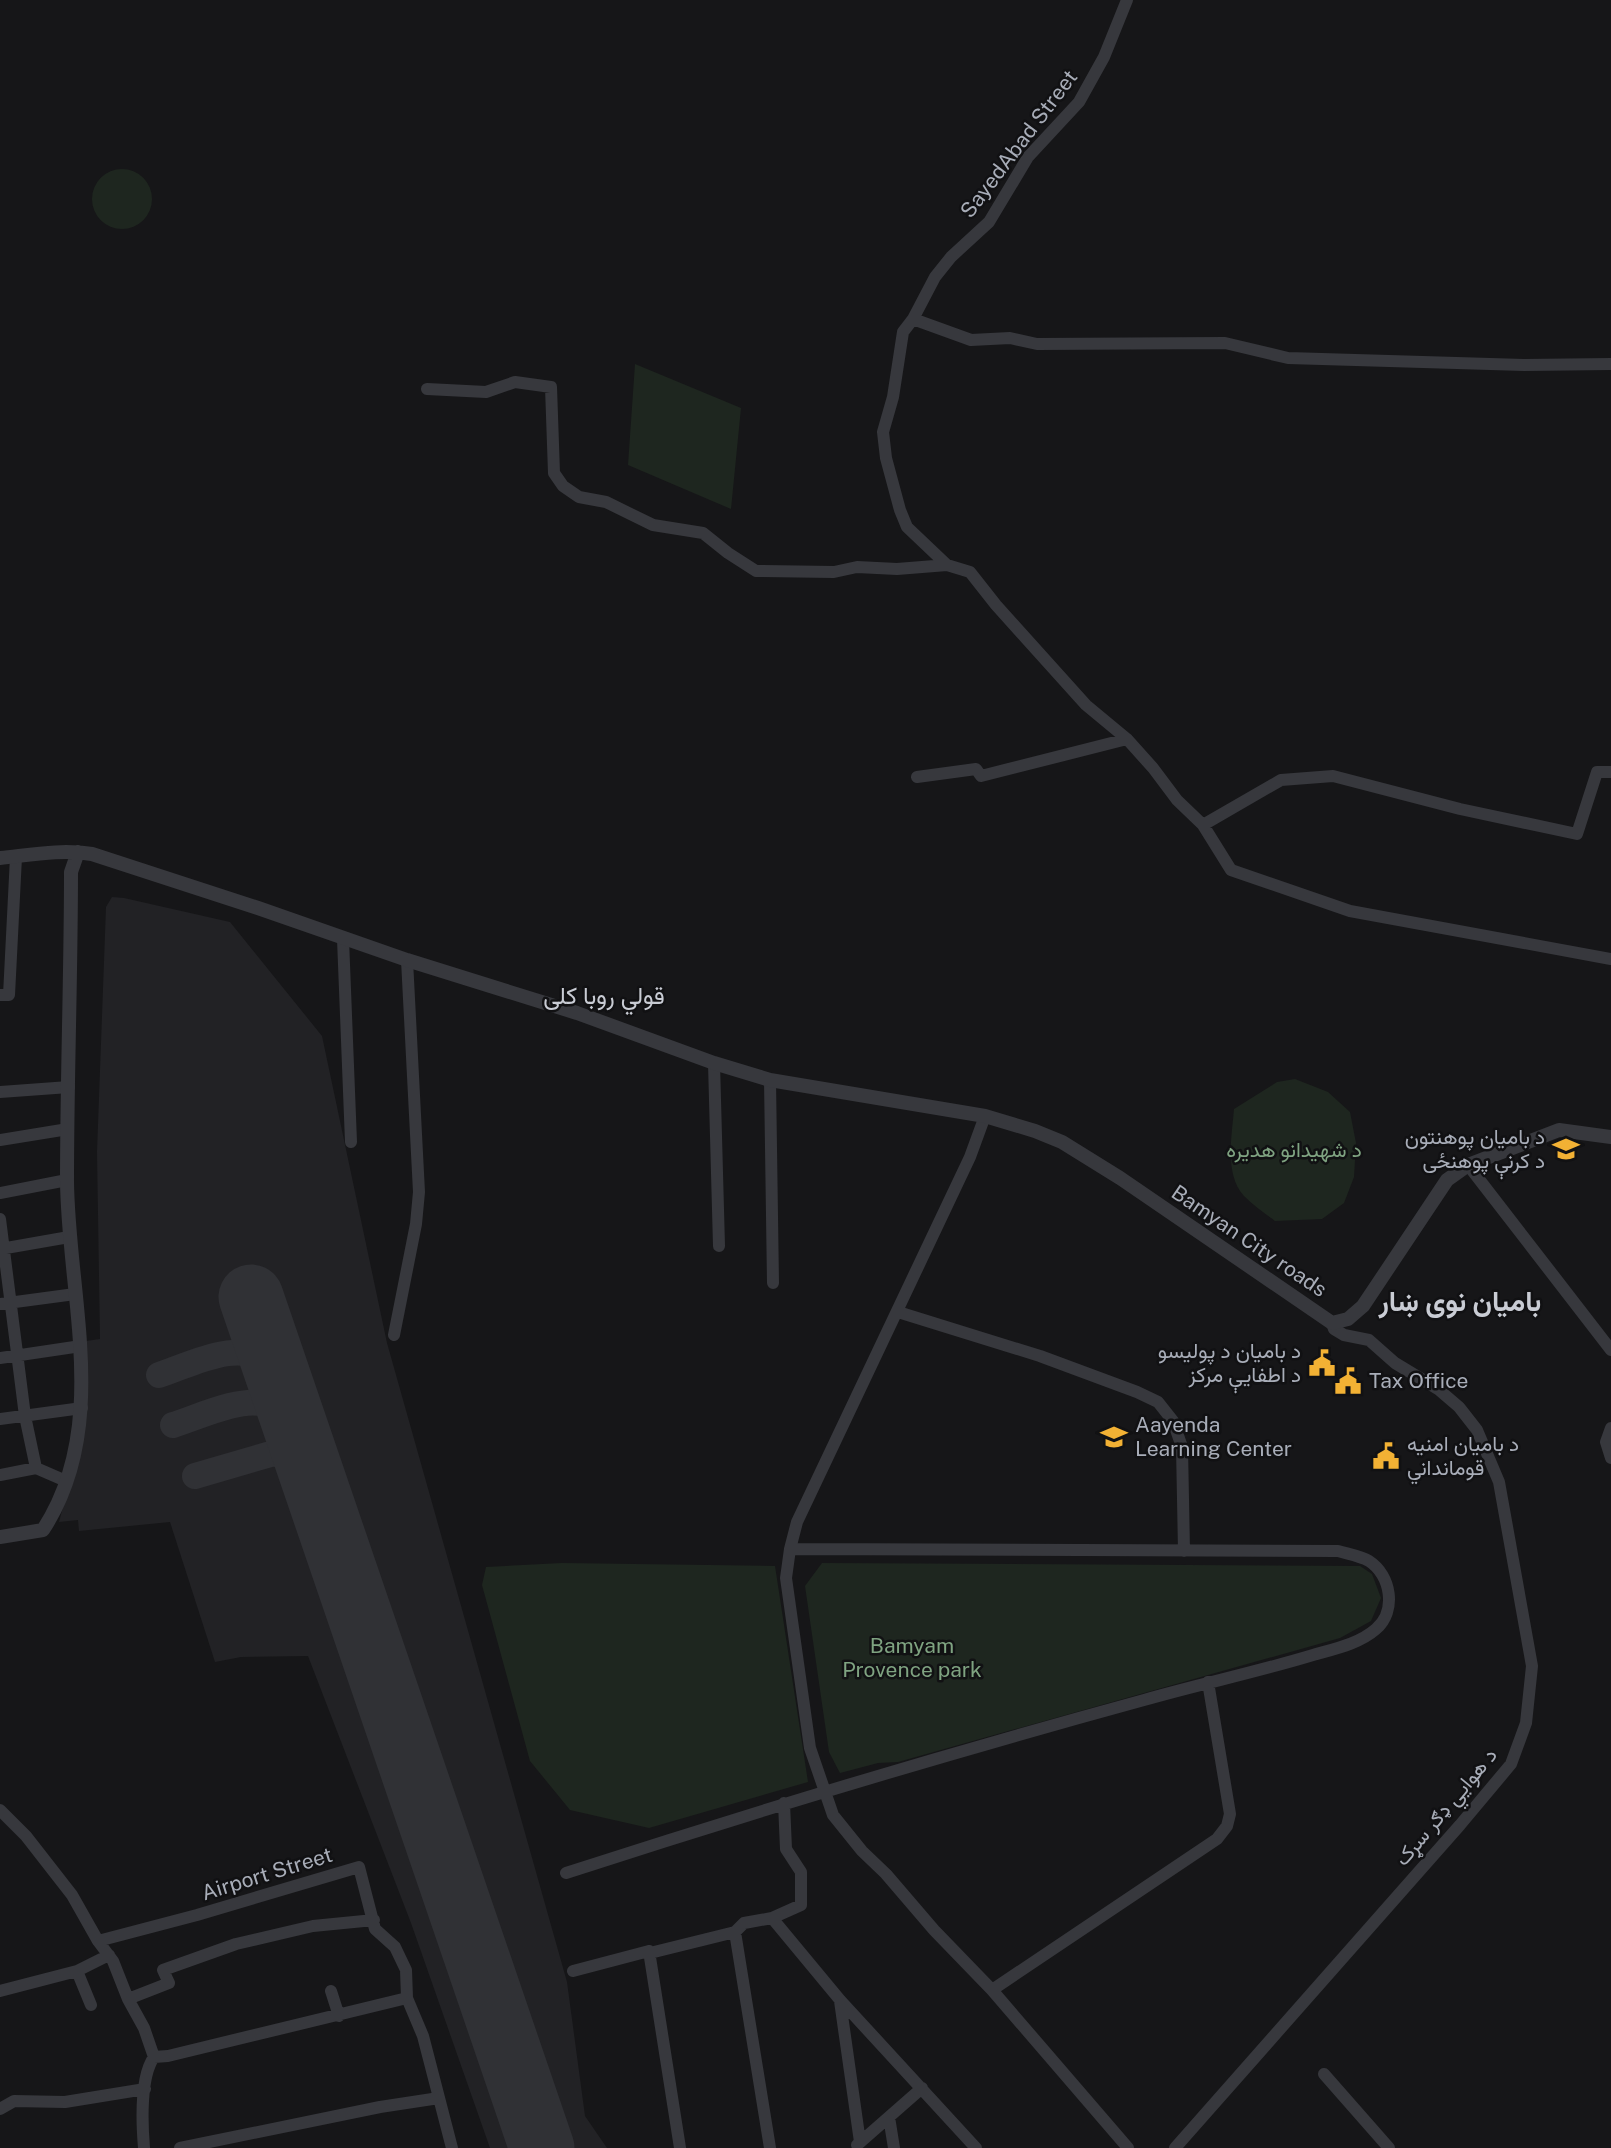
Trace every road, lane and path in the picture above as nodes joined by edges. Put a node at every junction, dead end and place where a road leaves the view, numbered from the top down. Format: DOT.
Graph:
graph roads {
  1 [pos="1127,0"];
  2 [pos="913,319"];
  3 [pos="1611,364"];
  4 [pos="427,389"];
  5 [pos="947,565"];
  6 [pos="1127,739"];
  7 [pos="1611,772"];
  8 [pos="917,778"];
  9 [pos="1203,825"];
  10 [pos="78,852"];
  11 [pos="16,857"];
  12 [pos="0,858"];
  13 [pos="343,939"];
  14 [pos="1611,959"];
  15 [pos="407,960"];
  16 [pos="0,995"];
  17 [pos="714,1063"];
  18 [pos="770,1080"];
  19 [pos="69,1087"];
  20 [pos="0,1092"];
  21 [pos="985,1116"];
  22 [pos="68,1129"];
  23 [pos="1611,1137"];
  24 [pos="0,1140"];
  25 [pos="351,1142"];
  26 [pos="1468,1165"];
  27 [pos="67,1180"];
  28 [pos="0,1193"];
  29 [pos="0,1219"];
  30 [pos="69,1237"];
  31 [pos="719,1246"];
  32 [pos="2,1249"];
  33 [pos="773,1283"];
  34 [pos="75,1294"];
  35 [pos="6,1303"];
  36 [pos="898,1312"];
  37 [pos="1332,1324"];
  38 [pos="394,1335"];
  39 [pos="81,1346"];
  40 [pos="1611,1350"];
  41 [pos="19,1354"];
  42 [pos="0,1358"];
  43 [pos="82,1408"];
  44 [pos="26,1416"];
  45 [pos="0,1419"];
  46 [pos="1611,1428"];
  47 [pos="1611,1458"];
  48 [pos="36,1468"];
  49 [pos="0,1475"];
  50 [pos="66,1481"];
  51 [pos="0,1537"];
  52 [pos="790,1549"];
  53 [pos="1184,1551"];
  54 [pos="1208,1682"];
  55 [pos="825,1790"];
  56 [pos="784,1802"];
  57 [pos="0,1810"];
  58 [pos="566,1873"];
  59 [pos="772,1917"];
  60 [pos="374,1920"];
  61 [pos="736,1932"];
  62 [pos="98,1941"];
  63 [pos="649,1951"];
  64 [pos="109,1955"];
  65 [pos="77,1971"];
  66 [pos="573,1971"];
  67 [pos="992,1990"];
  68 [pos="331,1991"];
  69 [pos="0,1992"];
  70 [pos="407,1998"];
  71 [pos="128,1999"];
  72 [pos="840,2000"];
  73 [pos="91,2005"];
  74 [pos="339,2016"];
  75 [pos="154,2057"];
  76 [pos="1324,2074"];
  77 [pos="922,2088"];
  78 [pos="145,2089"];
  79 [pos="439,2098"];
  80 [pos="0,2109"];
  81 [pos="889,2117"];
  82 [pos="857,2145"];
  83 [pos="144,2148"];
  84 [pos="180,2148"];
  85 [pos="452,2148"];
  86 [pos="680,2148"];
  87 [pos="770,2148"];
  88 [pos="894,2148"];
  89 [pos="976,2148"];
  90 [pos="1128,2148"];
  91 [pos="1175,2148"];
  92 [pos="1389,2148"];
  1 -- 2 [label="street, SayedAbad Street"];
  2 -- 3 [label="street"];
  2 -- 5 [label="street, SayedAbad Street"];
  4 -- 5 [label="street"];
  5 -- 6 [label="street, SayedAbad Street"];
  6 -- 8 [label="street"];
  6 -- 9 [label="street, SayedAbad Street"];
  7 -- 9 [label="street"];
  9 -- 14 [label="street, SayedAbad Street"];
  10 -- 11 [label="street, Bamyan City roads"];
  10 -- 13 [label="street, Bamyan City roads"];
  10 -- 19 [label="street"];
  11 -- 12 [label="street, Bamyan City roads"];
  11 -- 16 [label="street"];
  13 -- 15 [label="street, Bamyan City roads"];
  13 -- 25 [label="street"];
  15 -- 17 [label="street, Bamyan City roads"];
  15 -- 38 [label="street"];
  17 -- 18 [label="street, Bamyan City roads"];
  17 -- 31 [label="street"];
  18 -- 21 [label="street, Bamyan City roads"];
  18 -- 33 [label="street"];
  19 -- 20 [label="street"];
  19 -- 22 [label="street"];
  21 -- 36 [label="street"];
  21 -- 37 [label="street, Bamyan City roads"];
  22 -- 24 [label="street"];
  22 -- 27 [label="street"];
  23 -- 26 [label="street, Bamyan City roads"];
  26 -- 37 [label="street, Bamyan City roads"];
  26 -- 40 [label="street"];
  27 -- 28 [label="street"];
  27 -- 30 [label="street"];
  29 -- 32 [label="street"];
  30 -- 32 [label="street"];
  30 -- 34 [label="street"];
  32 -- 35 [label="street"];
  34 -- 35 [label="street"];
  34 -- 39 [label="street"];
  35 -- 41 [label="street"];
  36 -- 52 [label="street"];
  36 -- 53 [label="street"];
  37 -- 91 [label="street, د هوايي ډګر سړک"];
  39 -- 41 [label="street"];
  39 -- 43 [label="street"];
  41 -- 42 [label="street"];
  41 -- 44 [label="street"];
  43 -- 44 [label="street"];
  43 -- 50 [label="street"];
  44 -- 45 [label="street"];
  44 -- 48 [label="street"];
  46 -- 47 [label="street"];
  48 -- 49 [label="street"];
  48 -- 50 [label="street"];
  50 -- 51 [label="street"];
  52 -- 53 [label="street"];
  52 -- 55 [label="street"];
  53 -- 54 [label="street"];
  54 -- 55 [label="street"];
  54 -- 67 [label="street"];
  55 -- 56 [label="street"];
  55 -- 67 [label="street"];
  56 -- 58 [label="street"];
  56 -- 59 [label="street"];
  57 -- 62 [label="street"];
  59 -- 61 [label="street"];
  59 -- 72 [label="street"];
  60 -- 62 [label="street, Airport Street"];
  60 -- 70 [label="street, Airport Street"];
  60 -- 71 [label="street"];
  61 -- 63 [label="street"];
  61 -- 87 [label="street"];
  62 -- 64 [label="street"];
  63 -- 66 [label="street"];
  63 -- 86 [label="street"];
  64 -- 65 [label="street"];
  64 -- 71 [label="street"];
  65 -- 69 [label="street"];
  65 -- 73 [label="street"];
  67 -- 90 [label="street"];
  68 -- 74 [label="street"];
  70 -- 74 [label="street"];
  70 -- 79 [label="street, Airport Street"];
  71 -- 75 [label="street"];
  72 -- 77 [label="street"];
  72 -- 82 [label="street"];
  74 -- 75 [label="street"];
  75 -- 78 [label="street"];
  76 -- 92 [label="street"];
  77 -- 81 [label="street"];
  77 -- 89 [label="street"];
  78 -- 80 [label="street"];
  78 -- 83 [label="street"];
  79 -- 84 [label="street"];
  79 -- 85 [label="street, Airport Street"];
  81 -- 82 [label="street"];
  81 -- 88 [label="street"];
}
